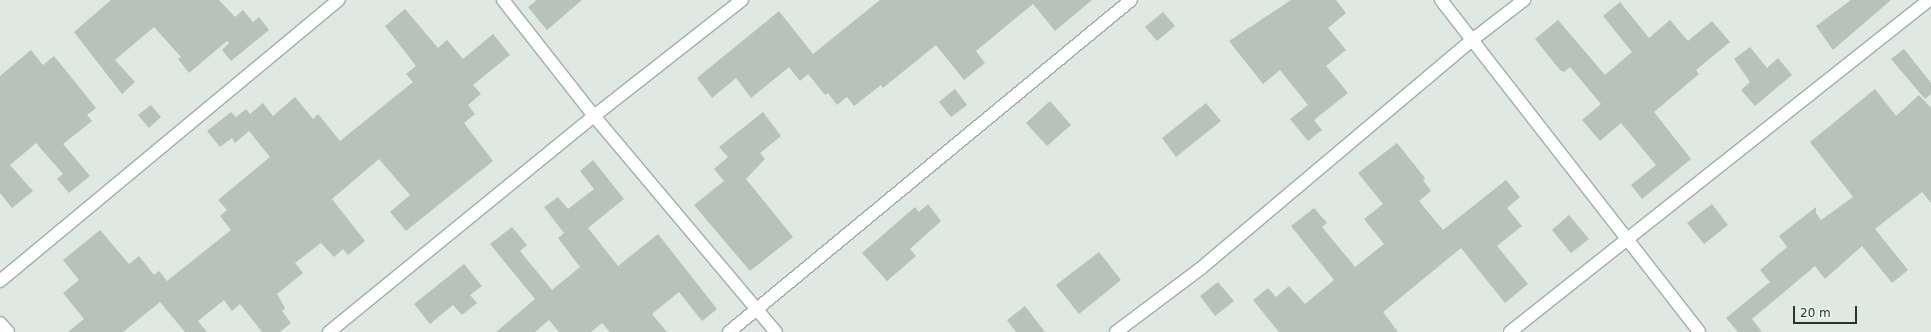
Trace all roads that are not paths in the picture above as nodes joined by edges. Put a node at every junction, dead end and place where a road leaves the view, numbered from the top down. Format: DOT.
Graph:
graph roads {
  1 [pos="339,0"];
  2 [pos="503,0"];
  3 [pos="742,0"];
  4 [pos="1131,0"];
  5 [pos="1441,0"];
  6 [pos="1524,0"];
  7 [pos="1929,0"];
  8 [pos="1472,40"];
  9 [pos="594,116"];
  10 [pos="1626,240"];
  11 [pos="0,281"];
  12 [pos="758,309"];
  13 [pos="0,322"];
  14 [pos="8,332"];
  15 [pos="329,332"];
  16 [pos="729,332"];
  17 [pos="776,332"];
  18 [pos="1116,332"];
  19 [pos="1510,332"];
  20 [pos="1699,332"];
  1 -- 11 [label="street"];
  2 -- 9 [label="street"];
  3 -- 9 [label="street"];
  4 -- 12 [label="street"];
  5 -- 8 [label="street"];
  6 -- 8 [label="street"];
  7 -- 10 [label="street"];
  8 -- 10 [label="street"];
  8 -- 18 [label="street"];
  9 -- 12 [label="street"];
  9 -- 15 [label="street"];
  10 -- 19 [label="street"];
  10 -- 20 [label="street"];
  12 -- 16 [label="street"];
  12 -- 17 [label="street"];
  13 -- 14 [label="street"];
}
